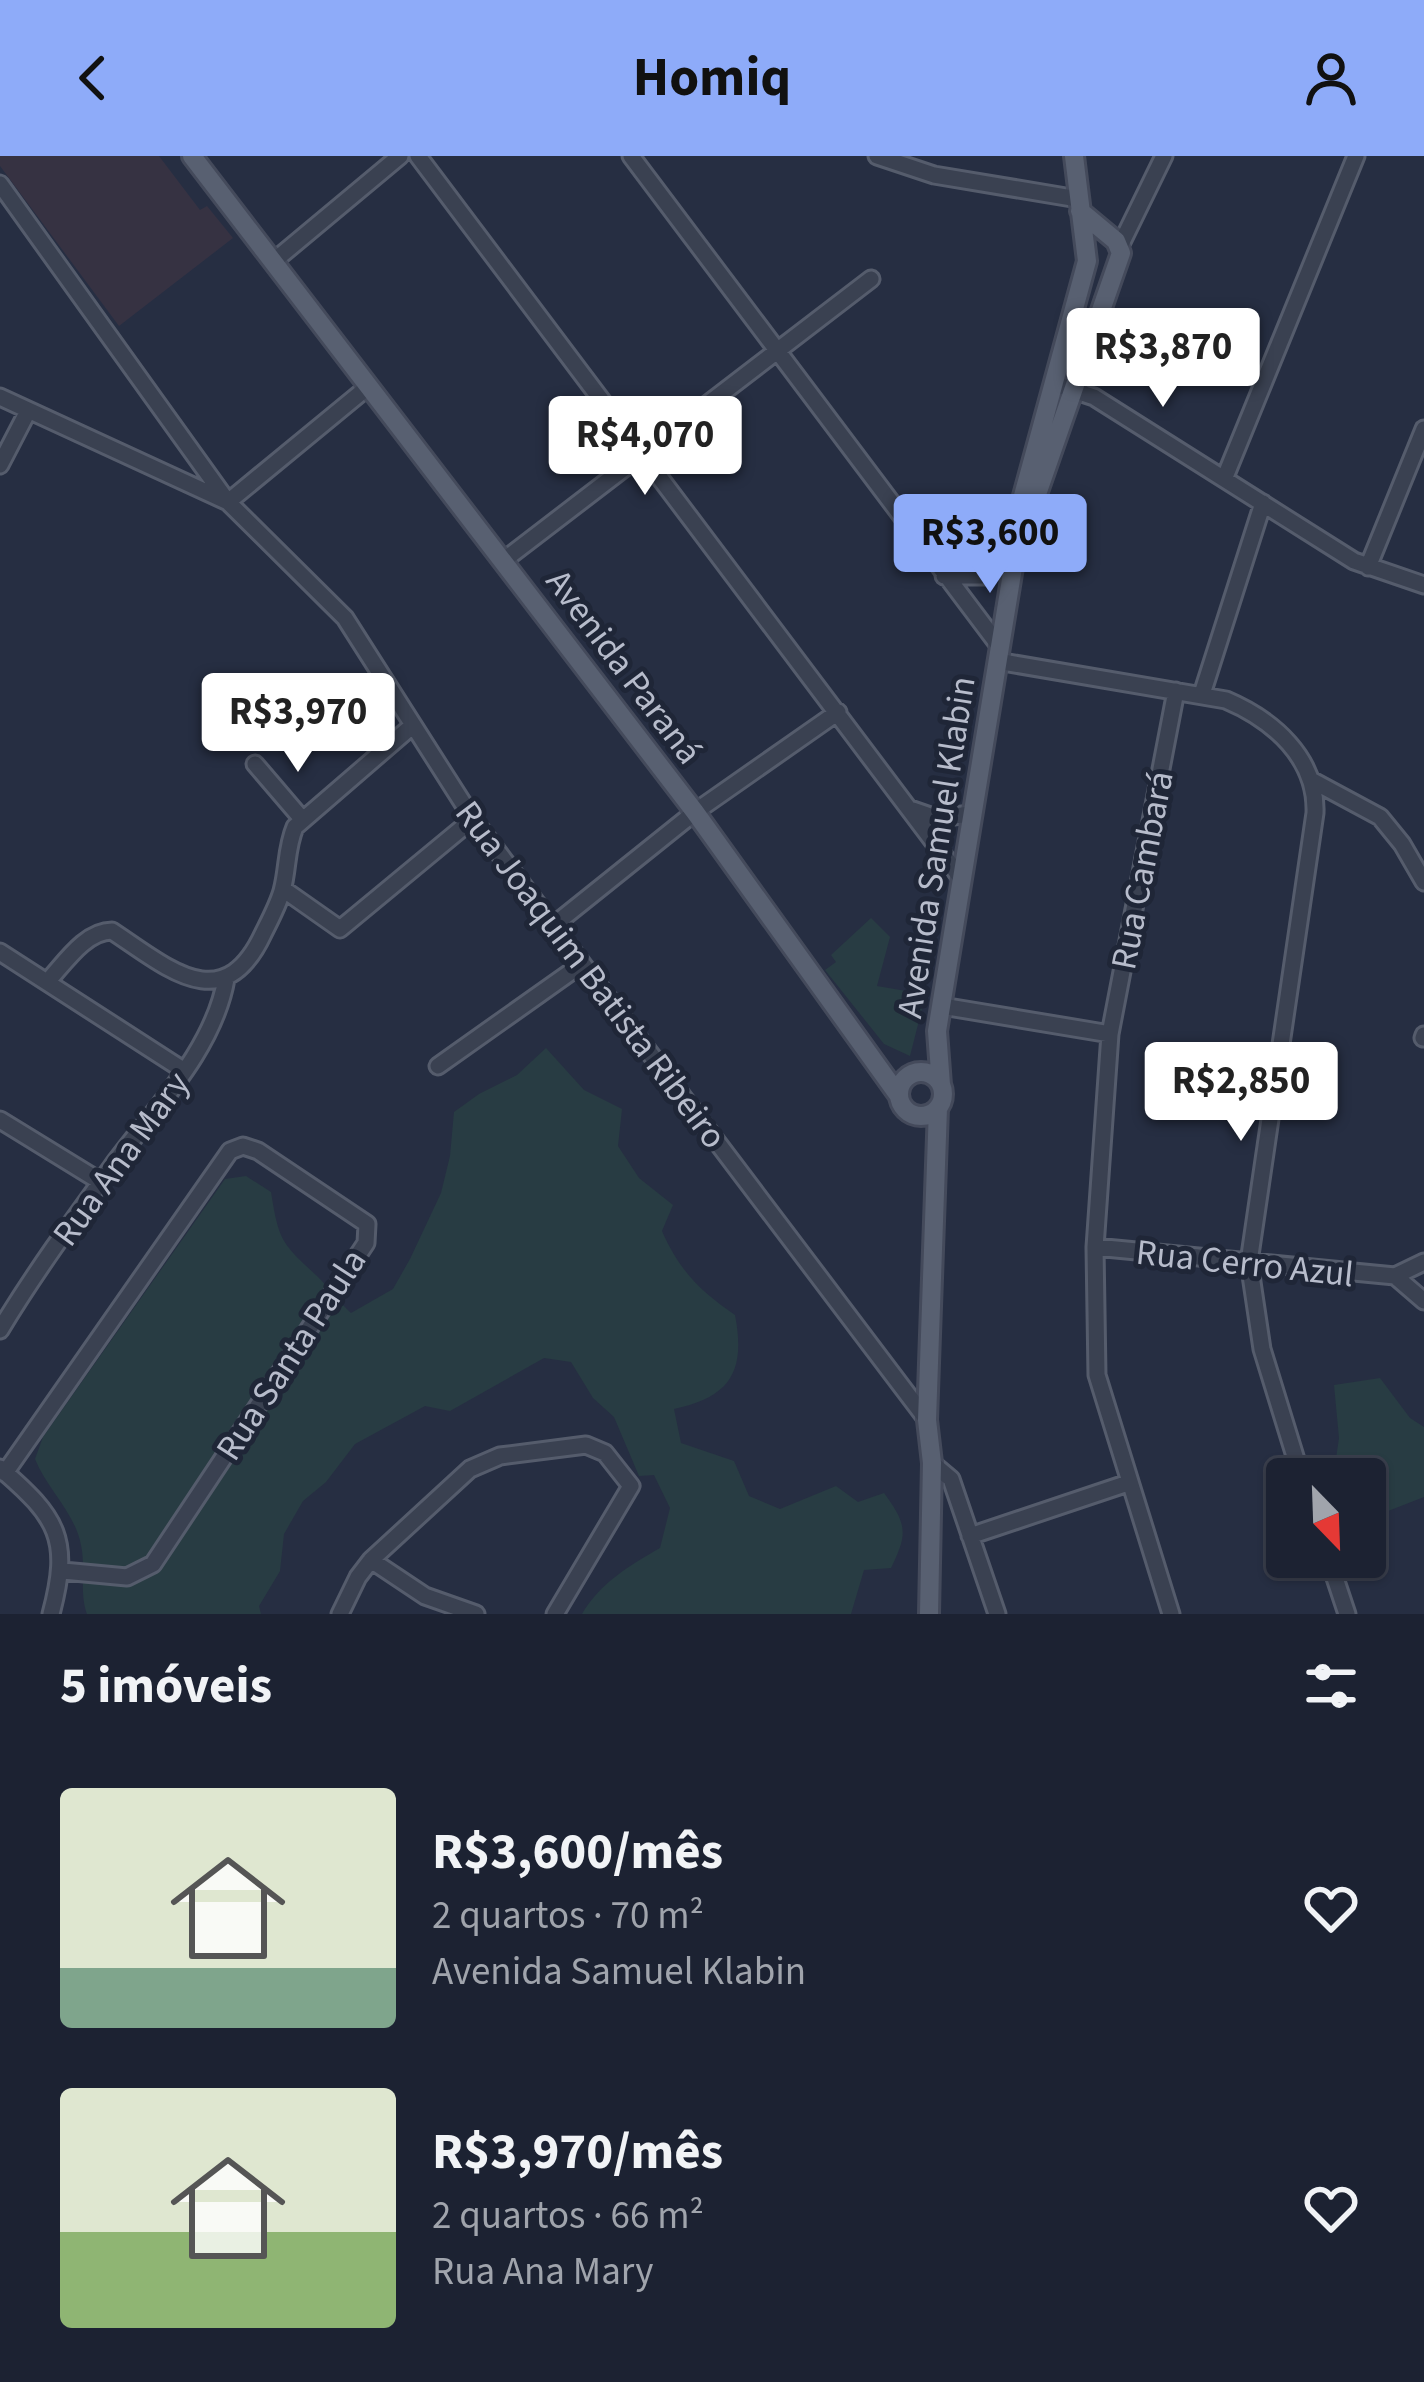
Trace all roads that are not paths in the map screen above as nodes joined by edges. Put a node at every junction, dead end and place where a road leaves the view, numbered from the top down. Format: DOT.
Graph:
graph roads {
  1 [pos="193,156"];
  2 [pos="204,156"];
  3 [pos="400,156"];
  4 [pos="418,156"];
  5 [pos="631,156"];
  6 [pos="877,156"];
  7 [pos="1074,156"];
  8 [pos="1164,156"];
  9 [pos="1356,156"];
  10 [pos="210,180"];
  11 [pos="0,184"];
  12 [pos="1079,205"];
  13 [pos="1118,244"];
  14 [pos="274,261"];
  15 [pos="1087,261"];
  16 [pos="872,279"];
  17 [pos="778,350"];
  18 [pos="1055,384"];
  19 [pos="369,386"];
  20 [pos="1076,388"];
  21 [pos="0,398"];
  22 [pos="27,412"];
  23 [pos="1424,429"];
  24 [pos="644,454"];
  25 [pos="0,465"];
  26 [pos="1225,477"];
  27 [pos="228,502"];
  28 [pos="1263,503"];
  29 [pos="1014,555"];
  30 [pos="502,561"];
  31 [pos="1368,567"];
  32 [pos="944,576"];
  33 [pos="1424,585"];
  34 [pos="999,654"];
  35 [pos="1176,691"];
  36 [pos="1202,694"];
  37 [pos="838,712"];
  38 [pos="412,726"];
  39 [pos="255,764"];
  40 [pos="1314,789"];
  41 [pos="913,810"];
  42 [pos="695,812"];
  43 [pos="971,814"];
  44 [pos="302,819"];
  45 [pos="473,819"];
  46 [pos="960,877"];
  47 [pos="1424,882"];
  48 [pos="283,889"];
  49 [pos="554,925"];
  50 [pos="0,952"];
  51 [pos="582,964"];
  52 [pos="221,980"];
  53 [pos="46,982"];
  54 [pos="942,1006"];
  55 [pos="937,1031"];
  56 [pos="1110,1034"];
  57 [pos="867,1050"];
  58 [pos="438,1066"];
  59 [pos="184,1070"];
  60 [pos="912,1074"];
  61 [pos="941,1085"];
  62 [pos="899,1096"];
  63 [pos="938,1108"];
  64 [pos="911,1113"];
  65 [pos="0,1120"];
  66 [pos="937,1172"];
  67 [pos="101,1182"];
  68 [pos="1095,1247"];
  69 [pos="1249,1262"];
  70 [pos="1424,1262"];
  71 [pos="1395,1276"];
  72 [pos="1424,1301"];
  73 [pos="6,1308"];
  74 [pos="0,1330"];
  75 [pos="927,1420"];
  76 [pos="1296,1458"];
  77 [pos="932,1463"];
  78 [pos="3,1470"];
  79 [pos="1127,1483"];
  80 [pos="970,1536"];
  81 [pos="371,1560"];
  82 [pos="63,1571"];
  83 [pos="1335,1578"];
  84 [pos="51,1614"];
  85 [pos="340,1614"];
  86 [pos="476,1614"];
  87 [pos="555,1614"];
  88 [pos="929,1614"];
  89 [pos="997,1614"];
  90 [pos="1171,1614"];
  91 [pos="1347,1614"];
  1 -- 10 [label="main road, Avenida Paraná"];
  2 -- 10 [label="main road"];
  3 -- 14 [label="street"];
  4 -- 24 [label="street"];
  5 -- 17 [label="street"];
  6 -- 12 [label="street"];
  7 -- 12 [label="main road"];
  8 -- 13 [label="street"];
  9 -- 26 [label="street"];
  10 -- 14 [label="main road, Avenida Paraná"];
  11 -- 27 [label="street, Rua Joaquim Batista Ribeiro"];
  12 -- 13 [label="main road"];
  12 -- 15 [label="main road"];
  13 -- 15 [label="main road"];
  13 -- 20 [label="main road, Avenida Samuel Klabin"];
  14 -- 19 [label="main road, Avenida Paraná"];
  15 -- 18 [label="main road, Avenida Samuel Klabin"];
  16 -- 17 [label="street"];
  17 -- 24 [label="street"];
  17 -- 32 [label="street"];
  18 -- 20 [label="street"];
  18 -- 29 [label="main road, Avenida Samuel Klabin"];
  19 -- 27 [label="street"];
  19 -- 30 [label="main road, Avenida Paraná"];
  20 -- 26 [label="street"];
  20 -- 29 [label="main road, Avenida Samuel Klabin"];
  21 -- 22 [label="street"];
  22 -- 25 [label="street"];
  22 -- 27 [label="street"];
  23 -- 31 [label="street"];
  24 -- 30 [label="street"];
  24 -- 37 [label="street"];
  26 -- 28 [label="street"];
  27 -- 38 [label="street, Rua Joaquim Batista Ribeiro"];
  28 -- 31 [label="street"];
  28 -- 36 [label="street"];
  29 -- 32 [label="street"];
  29 -- 34 [label="main road, Avenida Samuel Klabin"];
  30 -- 42 [label="main road, Avenida Paraná"];
  31 -- 33 [label="street"];
  32 -- 34 [label="street"];
  34 -- 35 [label="street"];
  34 -- 43 [label="main road, Avenida Samuel Klabin"];
  35 -- 36 [label="street"];
  35 -- 56 [label="street, Rua Cambará"];
  36 -- 40 [label="street"];
  37 -- 41 [label="street"];
  37 -- 42 [label="street"];
  38 -- 44 [label="street"];
  38 -- 45 [label="street, Rua Joaquim Batista Ribeiro"];
  39 -- 44 [label="street"];
  40 -- 47 [label="street"];
  40 -- 69 [label="street"];
  41 -- 43 [label="street"];
  41 -- 46 [label="street"];
  42 -- 49 [label="street"];
  42 -- 57 [label="main road, Avenida Paraná"];
  43 -- 46 [label="main road, Avenida Samuel Klabin"];
  44 -- 48 [label="street, Rua Ana Mary"];
  45 -- 48 [label="street"];
  45 -- 49 [label="street, Rua Joaquim Batista Ribeiro"];
  46 -- 54 [label="main road, Avenida Samuel Klabin"];
  48 -- 52 [label="street, Rua Ana Mary"];
  49 -- 51 [label="street, Rua Joaquim Batista Ribeiro"];
  50 -- 53 [label="street"];
  51 -- 58 [label="street"];
  51 -- 75 [label="street, Rua Joaquim Batista Ribeiro"];
  52 -- 53 [label="street"];
  52 -- 59 [label="street, Rua Ana Mary"];
  53 -- 59 [label="street"];
  54 -- 55 [label="main road, Avenida Samuel Klabin"];
  54 -- 56 [label="street"];
  55 -- 60 [label="main road"];
  55 -- 61 [label="main road, Avenida Samuel Klabin"];
  56 -- 68 [label="street, Rua Cambará"];
  57 -- 60 [label="main road, Avenida Paraná"];
  57 -- 62 [label="main road, Avenida Paraná"];
  59 -- 67 [label="street, Rua Ana Mary"];
  60 -- 61 [label="main road"];
  60 -- 62 [label="main road"];
  61 -- 63 [label="main road"];
  62 -- 64 [label="main road"];
  63 -- 64 [label="main road"];
  63 -- 66 [label="main road"];
  64 -- 66 [label="main road"];
  65 -- 67 [label="street"];
  66 -- 75 [label="main road"];
  67 -- 73 [label="street, Rua Ana Mary"];
  68 -- 69 [label="street, Rua Cerro Azul"];
  68 -- 79 [label="street, Rua Cambará"];
  69 -- 71 [label="street, Rua Cerro Azul"];
  69 -- 76 [label="street"];
  70 -- 71 [label="street"];
  71 -- 72 [label="street"];
  73 -- 74 [label="street, Rua Ana Mary"];
  75 -- 77 [label="main road"];
  77 -- 80 [label="street"];
  77 -- 88 [label="main road"];
  78 -- 82 [label="street"];
  78 -- 82 [label="street, Rua Santa Paula"];
  79 -- 80 [label="street"];
  79 -- 90 [label="street, Rua Cambará"];
  80 -- 89 [label="street"];
  81 -- 85 [label="street"];
  81 -- 86 [label="street"];
  81 -- 87 [label="street"];
  82 -- 84 [label="street"];
  83 -- 91 [label="street"];
}
